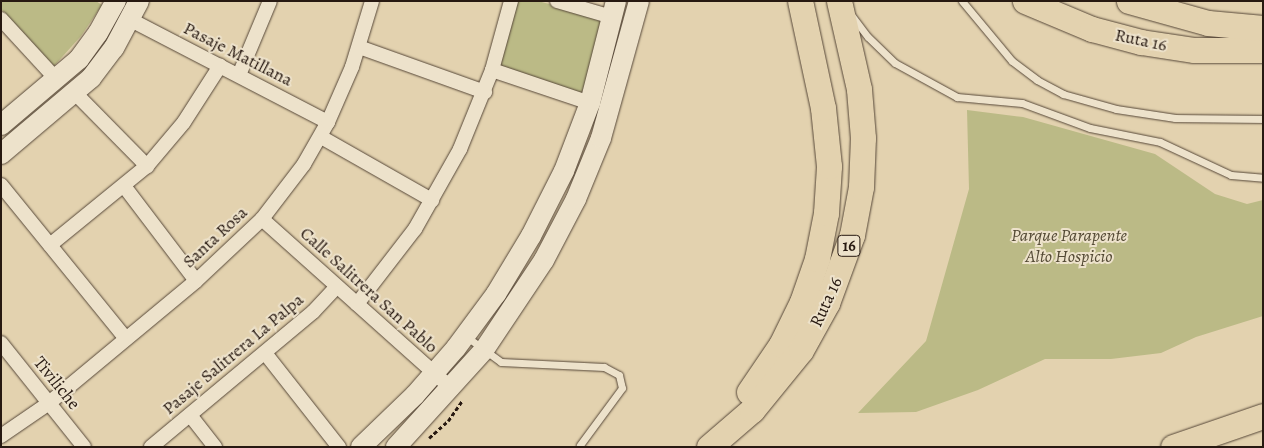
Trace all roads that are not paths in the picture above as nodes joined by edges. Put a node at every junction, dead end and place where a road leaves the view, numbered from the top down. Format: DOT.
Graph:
graph roads {
  1 [pos="139,1"];
  2 [pos="270,1"];
  3 [pos="372,1"];
  4 [pos="512,1"];
  5 [pos="557,1"];
  6 [pos="640,1"];
  7 [pos="800,1"];
  8 [pos="838,1"];
  9 [pos="844,1"];
  10 [pos="962,1"];
  11 [pos="1025,1"];
  12 [pos="1129,1"];
  13 [pos="112,2"];
  14 [pos="614,9"];
  15 [pos="1,18"];
  16 [pos="131,20"];
  17 [pos="1263,28"];
  18 [pos="359,47"];
  19 [pos="1263,50"];
  20 [pos="220,66"];
  21 [pos="492,70"];
  22 [pos="239,76"];
  23 [pos="57,80"];
  24 [pos="484,92"];
  25 [pos="75,93"];
  26 [pos="590,103"];
  27 [pos="1263,119"];
  28 [pos="328,122"];
  29 [pos="1,125"];
  30 [pos="321,137"];
  31 [pos="1,154"];
  32 [pos="147,166"];
  33 [pos="1263,178"];
  34 [pos="1,185"];
  35 [pos="124,186"];
  36 [pos="432,200"];
  37 [pos="262,219"];
  38 [pos="50,245"];
  39 [pos="196,281"];
  40 [pos="337,286"];
  41 [pos="357,304"];
  42 [pos="465,336"];
  43 [pos="126,339"];
  44 [pos="1,343"];
  45 [pos="484,350"];
  46 [pos="265,353"];
  47 [pos="435,374"];
  48 [pos="452,389"];
  49 [pos="49,402"];
  50 [pos="190,415"];
  51 [pos="1263,416"];
  52 [pos="1,436"];
  53 [pos="580,445"];
  54 [pos="84,447"];
  55 [pos="151,447"];
  56 [pos="215,447"];
  57 [pos="339,447"];
  58 [pos="361,447"];
  59 [pos="396,447"];
  60 [pos="700,447"];
  61 [pos="709,447"];
  62 [pos="1173,447"];
  1 -- 16 [label="street"];
  2 -- 22 [label="street"];
  3 -- 18 [label="street, Santa Rosa"];
  4 -- 21 [label="street"];
  5 -- 14 [label="street"];
  6 -- 45 [label="street"];
  7 -- 60 [label="highway"];
  8 -- 61 [label="highway, Ruta 16 / 16"];
  9 -- 33 [label="lane"];
  10 -- 27 [label="lane"];
  11 -- 19 [label="highway, Ruta 16"];
  12 -- 17 [label="highway"];
  13 -- 23 [label="street"];
  14 -- 26 [label="street"];
  15 -- 23 [label="street"];
  16 -- 20 [label="street, Pasaje Matillana"];
  16 -- 25 [label="street"];
  18 -- 24 [label="street"];
  18 -- 28 [label="street, Santa Rosa"];
  20 -- 22 [label="street, Pasaje Matillana"];
  20 -- 32 [label="street"];
  21 -- 24 [label="street"];
  21 -- 26 [label="street"];
  22 -- 28 [label="street, Pasaje Matillana"];
  23 -- 29 [label="street"];
  24 -- 36 [label="street"];
  25 -- 31 [label="street"];
  25 -- 32 [label="street"];
  26 -- 42 [label="street"];
  28 -- 30 [label="street, Santa Rosa"];
  30 -- 36 [label="street"];
  30 -- 37 [label="street, Santa Rosa"];
  32 -- 35 [label="street"];
  34 -- 38 [label="street"];
  35 -- 38 [label="street"];
  35 -- 39 [label="street"];
  36 -- 41 [label="street"];
  37 -- 39 [label="street, Santa Rosa"];
  37 -- 40 [label="street, Calle Salitrera San Pablo"];
  38 -- 43 [label="street"];
  39 -- 43 [label="street, Santa Rosa"];
  40 -- 41 [label="street, Calle Salitrera San Pablo"];
  40 -- 46 [label="street, Pasaje Salitrera La Palpa"];
  41 -- 47 [label="street, Calle Salitrera San Pablo"];
  42 -- 45 [label="lane"];
  42 -- 47 [label="street"];
  43 -- 49 [label="street, Santa Rosa"];
  44 -- 49 [label="street, Tiviliche"];
  45 -- 48 [label="street"];
  45 -- 53 [label="lane"];
  46 -- 50 [label="street, Pasaje Salitrera La Palpa"];
  46 -- 57 [label="street"];
  47 -- 48 [label="street, Calle Salitrera San Pablo"];
  47 -- 58 [label="street"];
  48 -- 59 [label="street"];
  49 -- 52 [label="street, Santa Rosa"];
  49 -- 54 [label="street, Tiviliche"];
  50 -- 55 [label="street, Pasaje Salitrera La Palpa"];
  50 -- 56 [label="street"];
  51 -- 62 [label="highway"];
}
